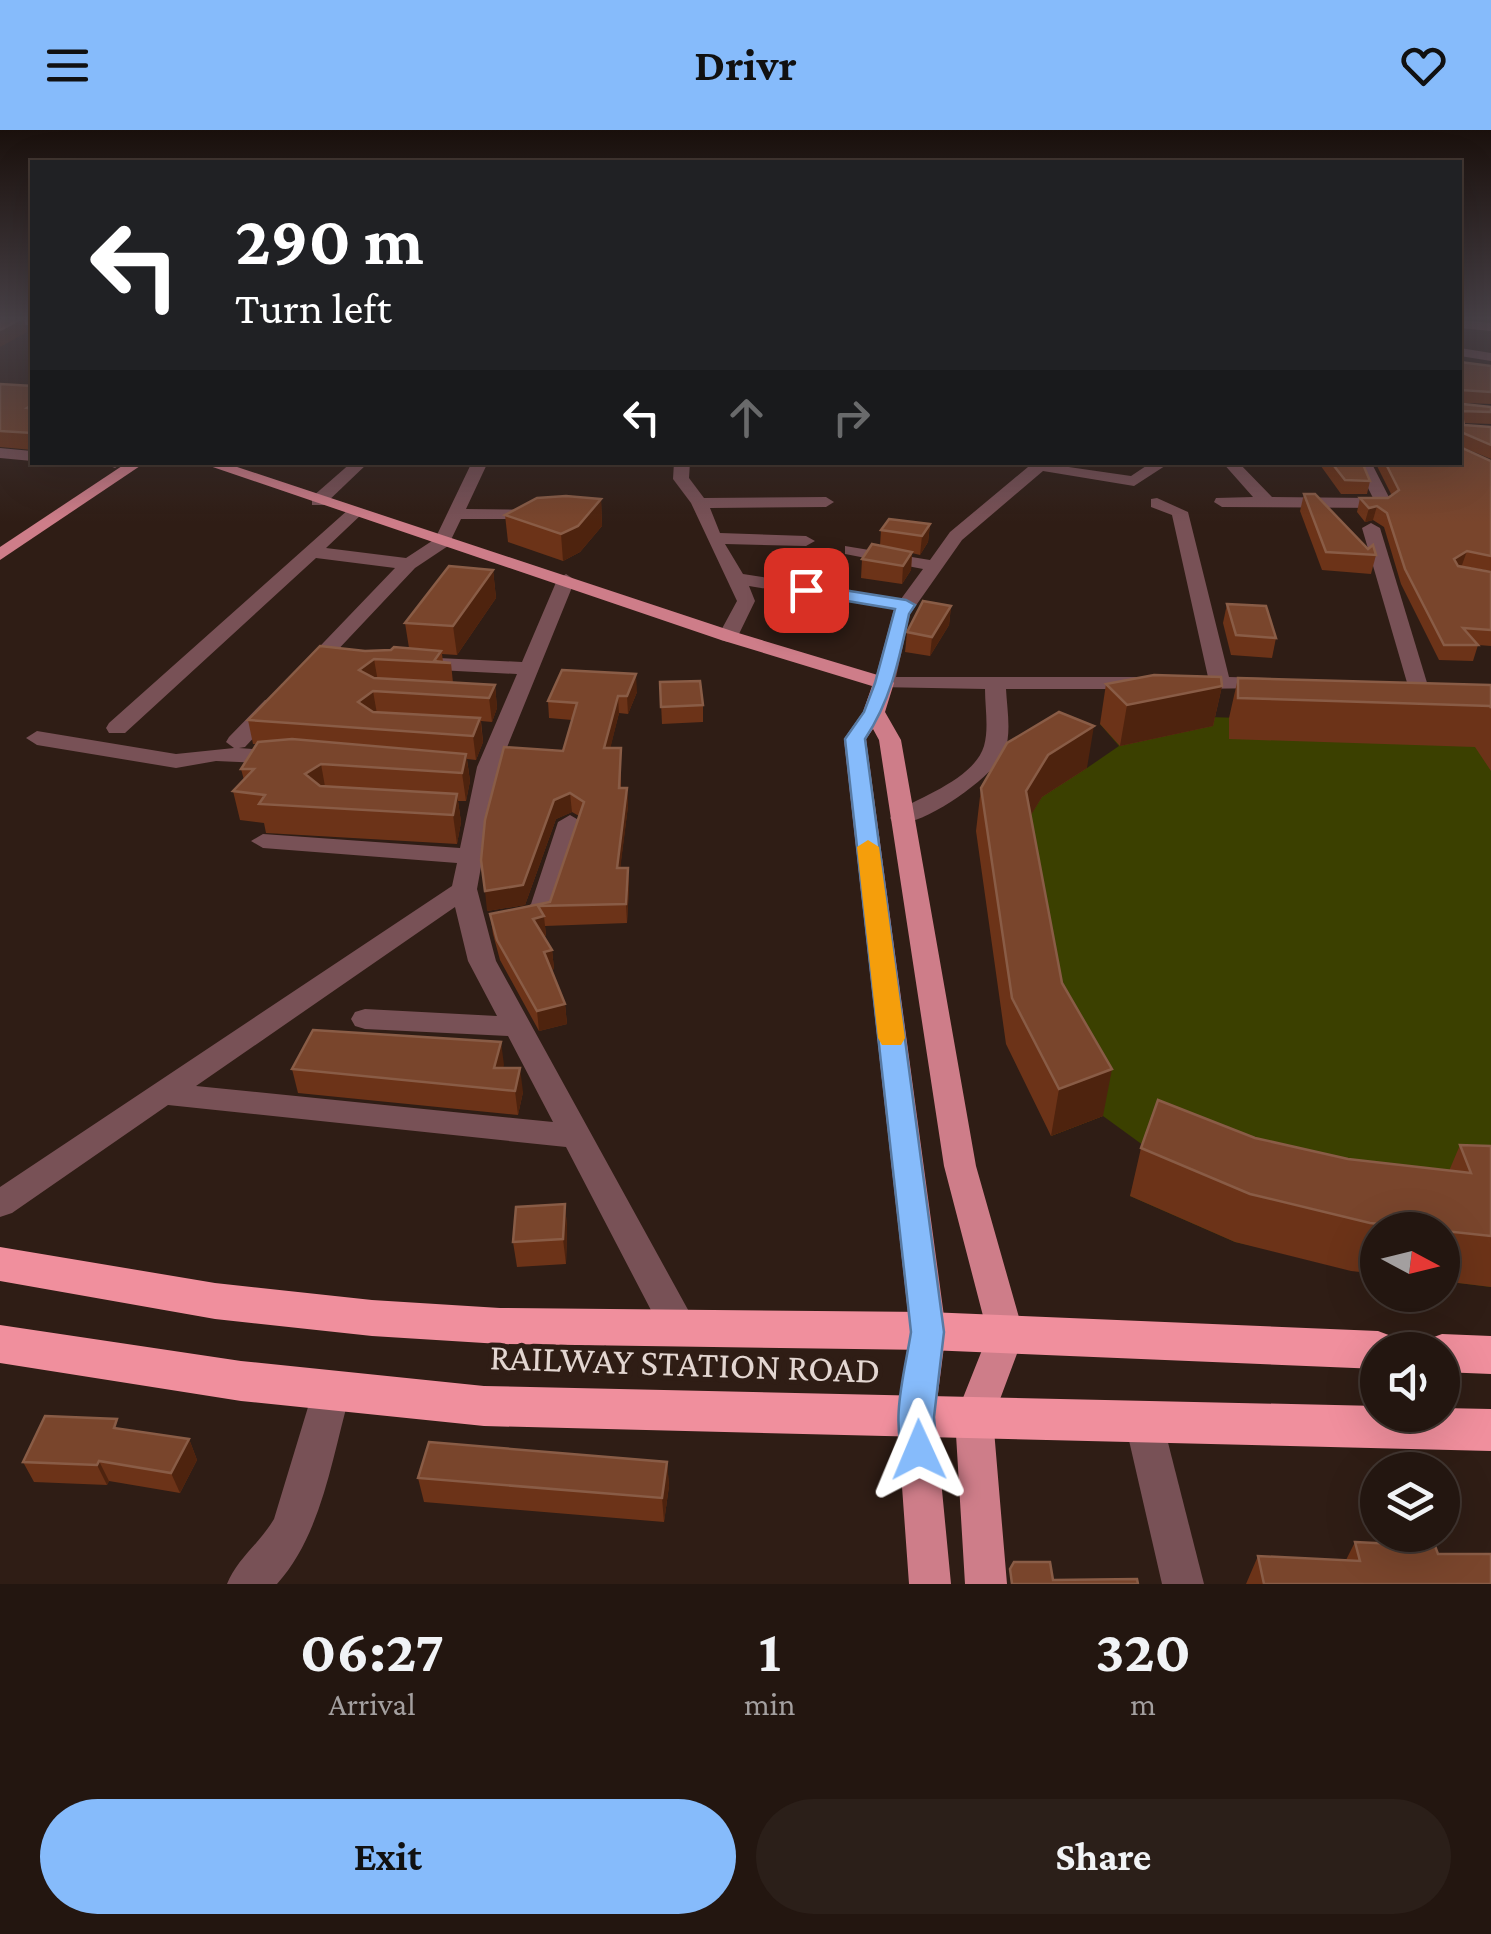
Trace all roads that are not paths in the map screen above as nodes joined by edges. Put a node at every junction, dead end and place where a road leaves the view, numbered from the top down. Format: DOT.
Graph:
graph roads {
  1 [pos="0,453"];
  2 [pos="30,456"];
  3 [pos="113,465"];
  4 [pos="135,465"];
  5 [pos="214,465"];
  6 [pos="359,465"];
  7 [pos="478,465"];
  8 [pos="682,465"];
  9 [pos="1041,465"];
  10 [pos="1048,465"];
  11 [pos="1160,465"];
  12 [pos="1231,465"];
  13 [pos="1364,465"];
  14 [pos="318,501"];
  15 [pos="702,502"];
  16 [pos="826,502"];
  17 [pos="1222,502"];
  18 [pos="1157,503"];
  19 [pos="1268,504"];
  20 [pos="355,513"];
  21 [pos="454,514"];
  22 [pos="563,516"];
  23 [pos="1371,528"];
  24 [pos="0,536"];
  25 [pos="714,538"];
  26 [pos="806,541"];
  27 [pos="442,542"];
  28 [pos="851,550"];
  29 [pos="312,552"];
  30 [pos="0,555"];
  31 [pos="409,564"];
  32 [pos="935,566"];
  33 [pos="739,579"];
  34 [pos="566,580"];
  35 [pos="906,605"];
  36 [pos="728,636"];
  37 [pos="402,662"];
  38 [pos="528,668"];
  39 [pos="884,683"];
  40 [pos="995,683"];
  41 [pos="1220,683"];
  42 [pos="1299,684"];
  43 [pos="1418,685"];
  44 [pos="874,712"];
  45 [pos="118,728"];
  46 [pos="38,738"];
  47 [pos="237,742"];
  48 [pos="298,756"];
  49 [pos="902,818"];
  50 [pos="570,822"];
  51 [pos="263,841"];
  52 [pos="470,856"];
  53 [pos="464,889"];
  54 [pos="470,926"];
  55 [pos="885,982"];
  56 [pos="928,982"];
  57 [pos="365,1018"];
  58 [pos="517,1027"];
  59 [pos="168,1094"];
  60 [pos="576,1136"];
  61 [pos="0,1204"];
  62 [pos="0,1264"];
  63 [pos="680,1328"];
  64 [pos="928,1332"];
  65 [pos="1006,1335"];
  66 [pos="0,1344"];
  67 [pos="1360,1349"];
  68 [pos="1460,1354"];
  69 [pos="1491,1355"];
  70 [pos="330,1394"];
  71 [pos="916,1417"];
  72 [pos="974,1418"];
  73 [pos="1144,1422"];
  74 [pos="1491,1430"];
  75 [pos="248,1584"];
  76 [pos="930,1584"];
  77 [pos="986,1584"];
  78 [pos="1183,1584"];
  1 -- 2 [label="street"];
  3 -- 24 [label="main road"];
  4 -- 30 [label="main road"];
  5 -- 14 [label="main road"];
  6 -- 14 [label="street"];
  7 -- 21 [label="street"];
  8 -- 15 [label="street"];
  9 -- 32 [label="street"];
  10 -- 11 [label="street"];
  12 -- 19 [label="street"];
  13 -- 19 [label="street"];
  14 -- 20 [label="main road"];
  15 -- 16 [label="street"];
  15 -- 25 [label="street"];
  17 -- 19 [label="street"];
  18 -- 41 [label="street"];
  20 -- 27 [label="main road"];
  20 -- 29 [label="street"];
  21 -- 22 [label="street"];
  21 -- 27 [label="street"];
  23 -- 43 [label="street"];
  25 -- 26 [label="street"];
  25 -- 33 [label="street"];
  27 -- 31 [label="street"];
  27 -- 34 [label="main road"];
  28 -- 32 [label="street"];
  29 -- 31 [label="street"];
  29 -- 45 [label="street"];
  31 -- 47 [label="street"];
  32 -- 35 [label="street"];
  33 -- 35 [label="street"];
  33 -- 36 [label="street"];
  34 -- 36 [label="main road"];
  34 -- 38 [label="street"];
  35 -- 39 [label="street"];
  36 -- 39 [label="main road"];
  37 -- 38 [label="street"];
  38 -- 52 [label="street"];
  39 -- 40 [label="street"];
  39 -- 44 [label="main road"];
  40 -- 41 [label="street"];
  40 -- 49 [label="street"];
  41 -- 42 [label="street"];
  44 -- 49 [label="main road"];
  44 -- 55 [label="main road"];
  46 -- 48 [label="street"];
  49 -- 56 [label="main road"];
  50 -- 54 [label="street"];
  51 -- 52 [label="street"];
  52 -- 53 [label="street"];
  53 -- 54 [label="street"];
  53 -- 59 [label="street"];
  54 -- 58 [label="street"];
  55 -- 56 [label="main road"];
  55 -- 64 [label="main road"];
  56 -- 65 [label="main road"];
  57 -- 58 [label="street"];
  58 -- 60 [label="street"];
  59 -- 60 [label="street"];
  59 -- 61 [label="street"];
  60 -- 63 [label="street"];
  62 -- 63 [label="highway, RAILWAY STATION ROAD"];
  63 -- 64 [label="highway, RAILWAY STATION ROAD"];
  64 -- 65 [label="highway, RAILWAY STATION ROAD"];
  64 -- 71 [label="main road"];
  65 -- 67 [label="highway, RAILWAY STATION ROAD"];
  65 -- 72 [label="main road"];
  66 -- 70 [label="highway, RAILWAY STATION ROAD"];
  68 -- 69 [label="highway"];
  70 -- 71 [label="highway, RAILWAY STATION ROAD"];
  70 -- 75 [label="street"];
  71 -- 72 [label="highway, RAILWAY STATION ROAD"];
  71 -- 76 [label="main road"];
  72 -- 73 [label="highway, RAILWAY STATION ROAD"];
  72 -- 77 [label="main road"];
  73 -- 74 [label="highway, RAILWAY STATION ROAD"];
  73 -- 78 [label="street"];
}
